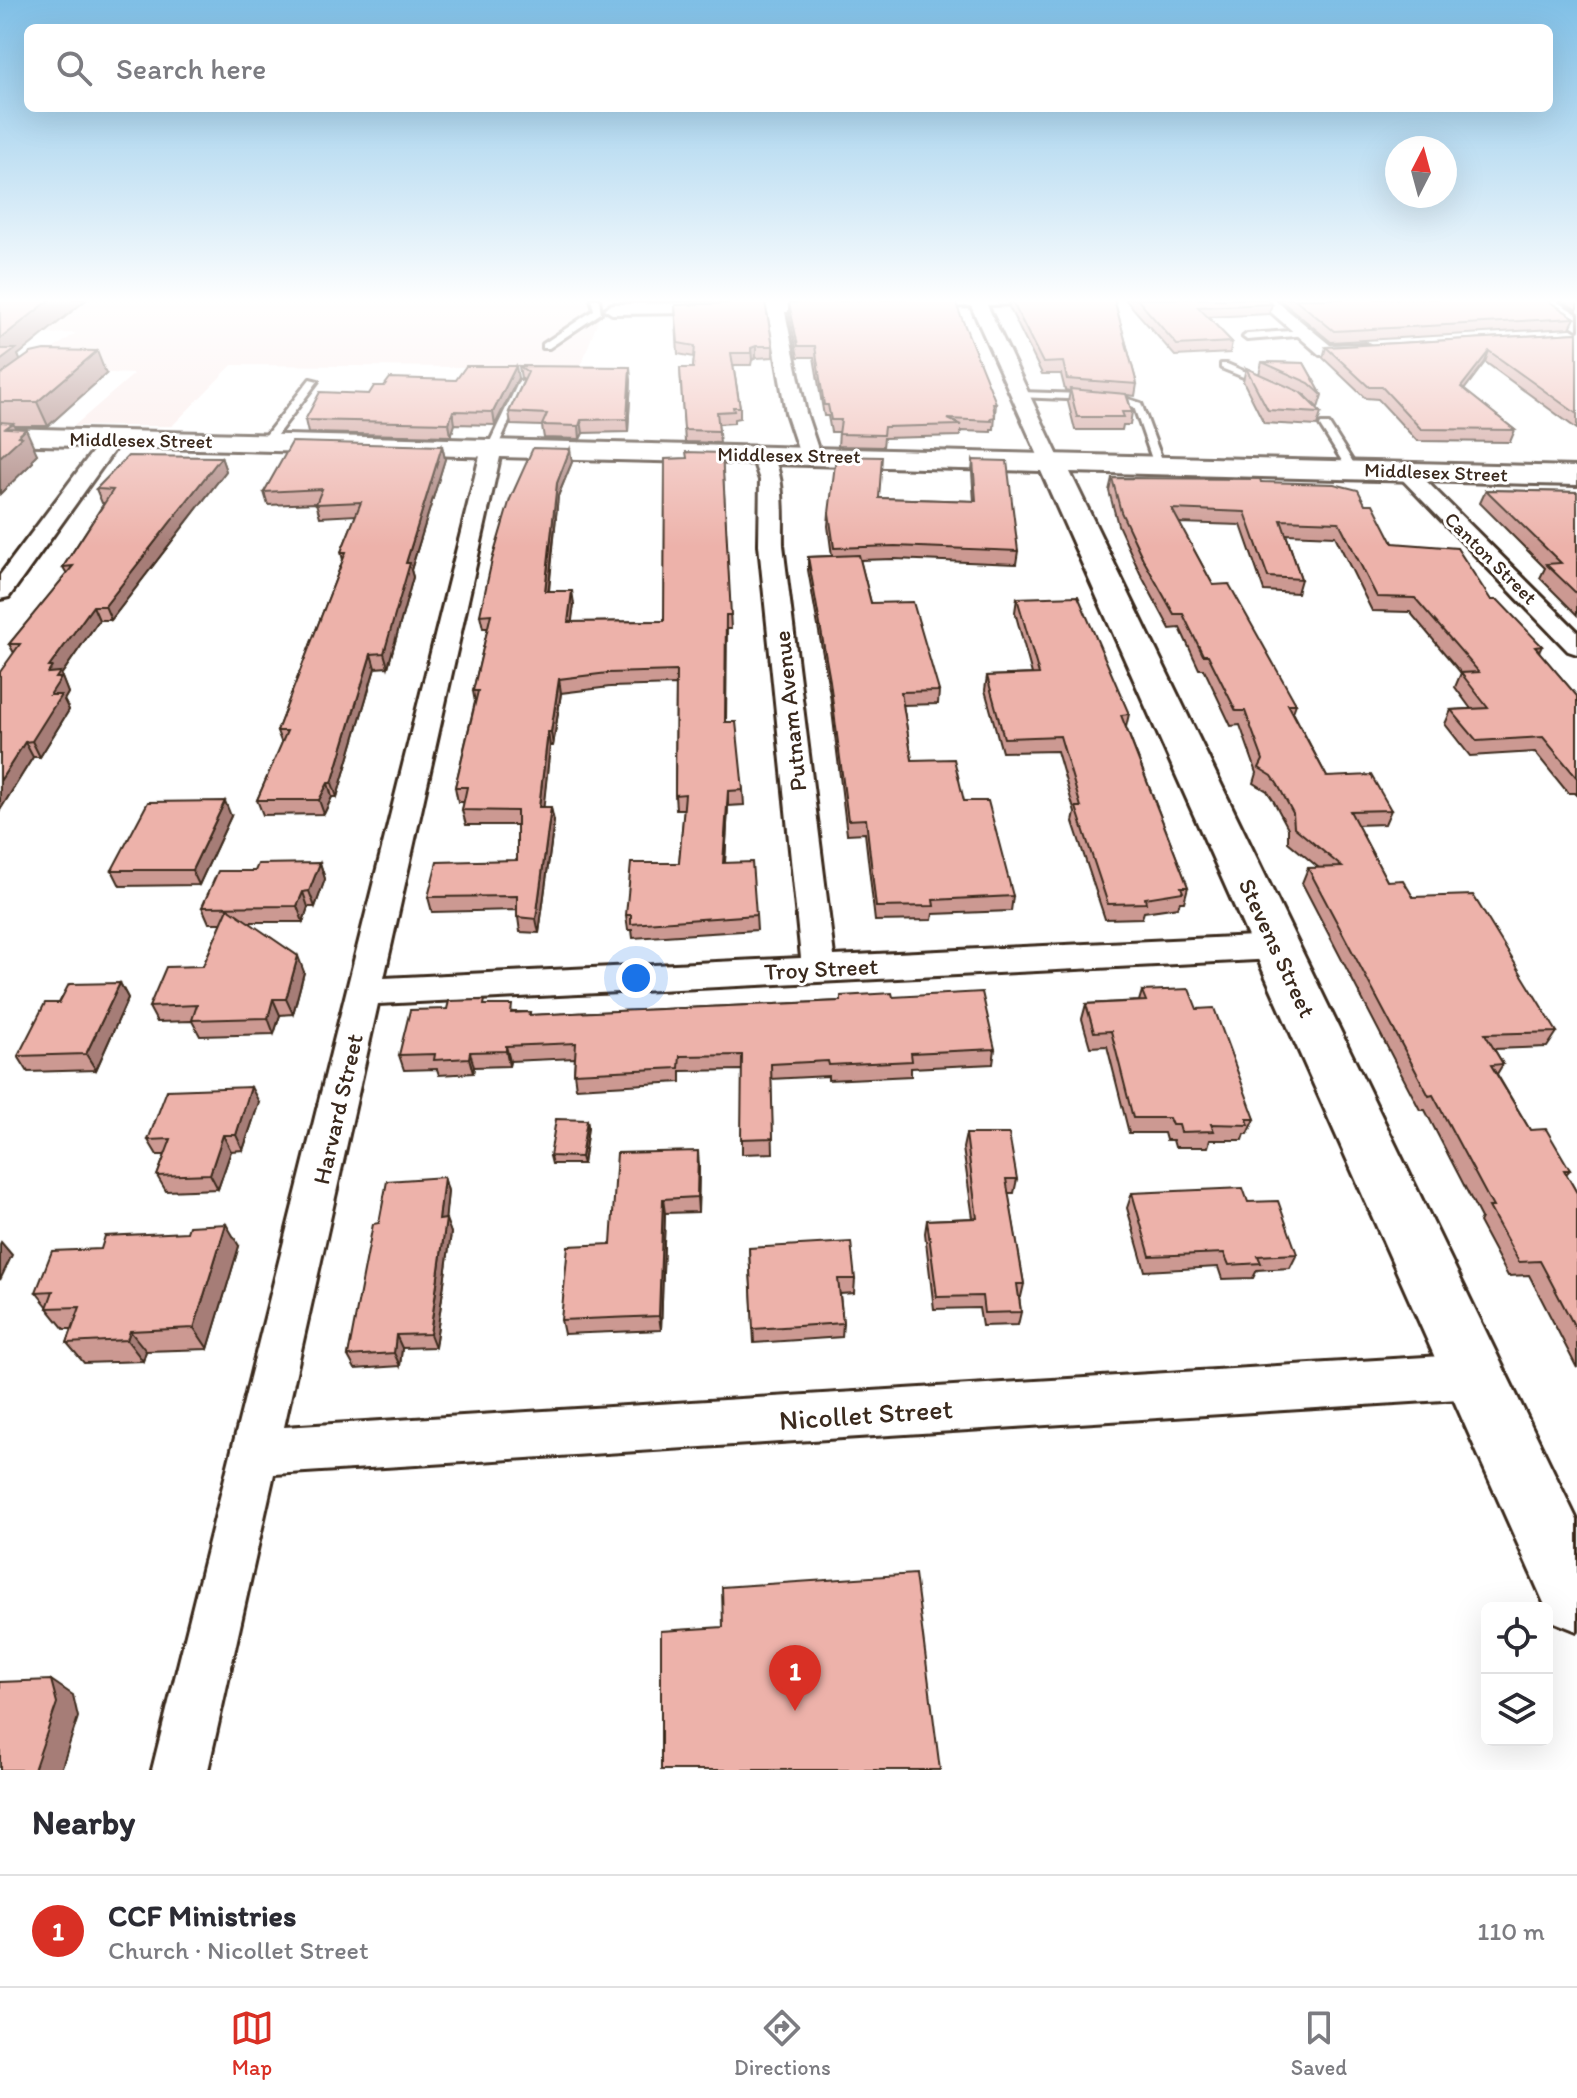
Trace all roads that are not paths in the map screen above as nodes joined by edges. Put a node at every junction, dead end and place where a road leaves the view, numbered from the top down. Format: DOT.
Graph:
graph roads {
  1 [pos="313,381"];
  2 [pos="790,382"];
  3 [pos="1014,382"];
  4 [pos="1263,382"];
  5 [pos="522,383"];
  6 [pos="1272,385"];
  7 [pos="1020,395"];
  8 [pos="1325,426"];
  9 [pos="0,436"];
  10 [pos="112,439"];
  11 [pos="266,442"];
  12 [pos="492,448"];
  13 [pos="761,454"];
  14 [pos="810,455"];
  15 [pos="1051,462"];
  16 [pos="1159,465"];
  17 [pos="1353,470"];
  18 [pos="1405,471"];
  19 [pos="1577,476"];
  20 [pos="1,588"];
  21 [pos="1577,646"];
  22 [pos="1276,947"];
  23 [pos="819,969"];
  24 [pos="365,992"];
  25 [pos="1475,1376"];
  26 [pos="256,1452"];
  27 [pos="1577,1596"];
  28 [pos="180,1770"];
  1 -- 11 [label="lane"];
  2 -- 14 [label="street"];
  3 -- 7 [label="street, Stevens Street"];
  4 -- 6 [label="lane"];
  5 -- 12 [label="lane"];
  7 -- 15 [label="street, Stevens Street"];
  7 -- 16 [label="lane"];
  8 -- 17 [label="lane"];
  9 -- 10 [label="main road, Middlesex Street"];
  10 -- 11 [label="main road, Middlesex Street"];
  10 -- 20 [label="street"];
  11 -- 12 [label="main road, Middlesex Street"];
  12 -- 13 [label="main road, Middlesex Street"];
  12 -- 24 [label="street, Harvard Street"];
  13 -- 14 [label="main road, Middlesex Street"];
  13 -- 23 [label="street, Putnam Avenue"];
  14 -- 15 [label="main road, Middlesex Street"];
  15 -- 16 [label="main road, Middlesex Street"];
  15 -- 22 [label="main road, Stevens Street"];
  16 -- 17 [label="main road, Middlesex Street"];
  17 -- 18 [label="main road, Middlesex Street"];
  18 -- 19 [label="main road, Middlesex Street"];
  18 -- 21 [label="street, Canton Street"];
  22 -- 23 [label="street, Troy Street"];
  22 -- 25 [label="main road, Stevens Street"];
  23 -- 24 [label="street, Troy Street"];
  24 -- 26 [label="street, Harvard Street"];
  25 -- 26 [label="street, Nicollet Street"];
  25 -- 27 [label="main road, Stevens Street"];
  26 -- 28 [label="street, Harvard Street"];
}
